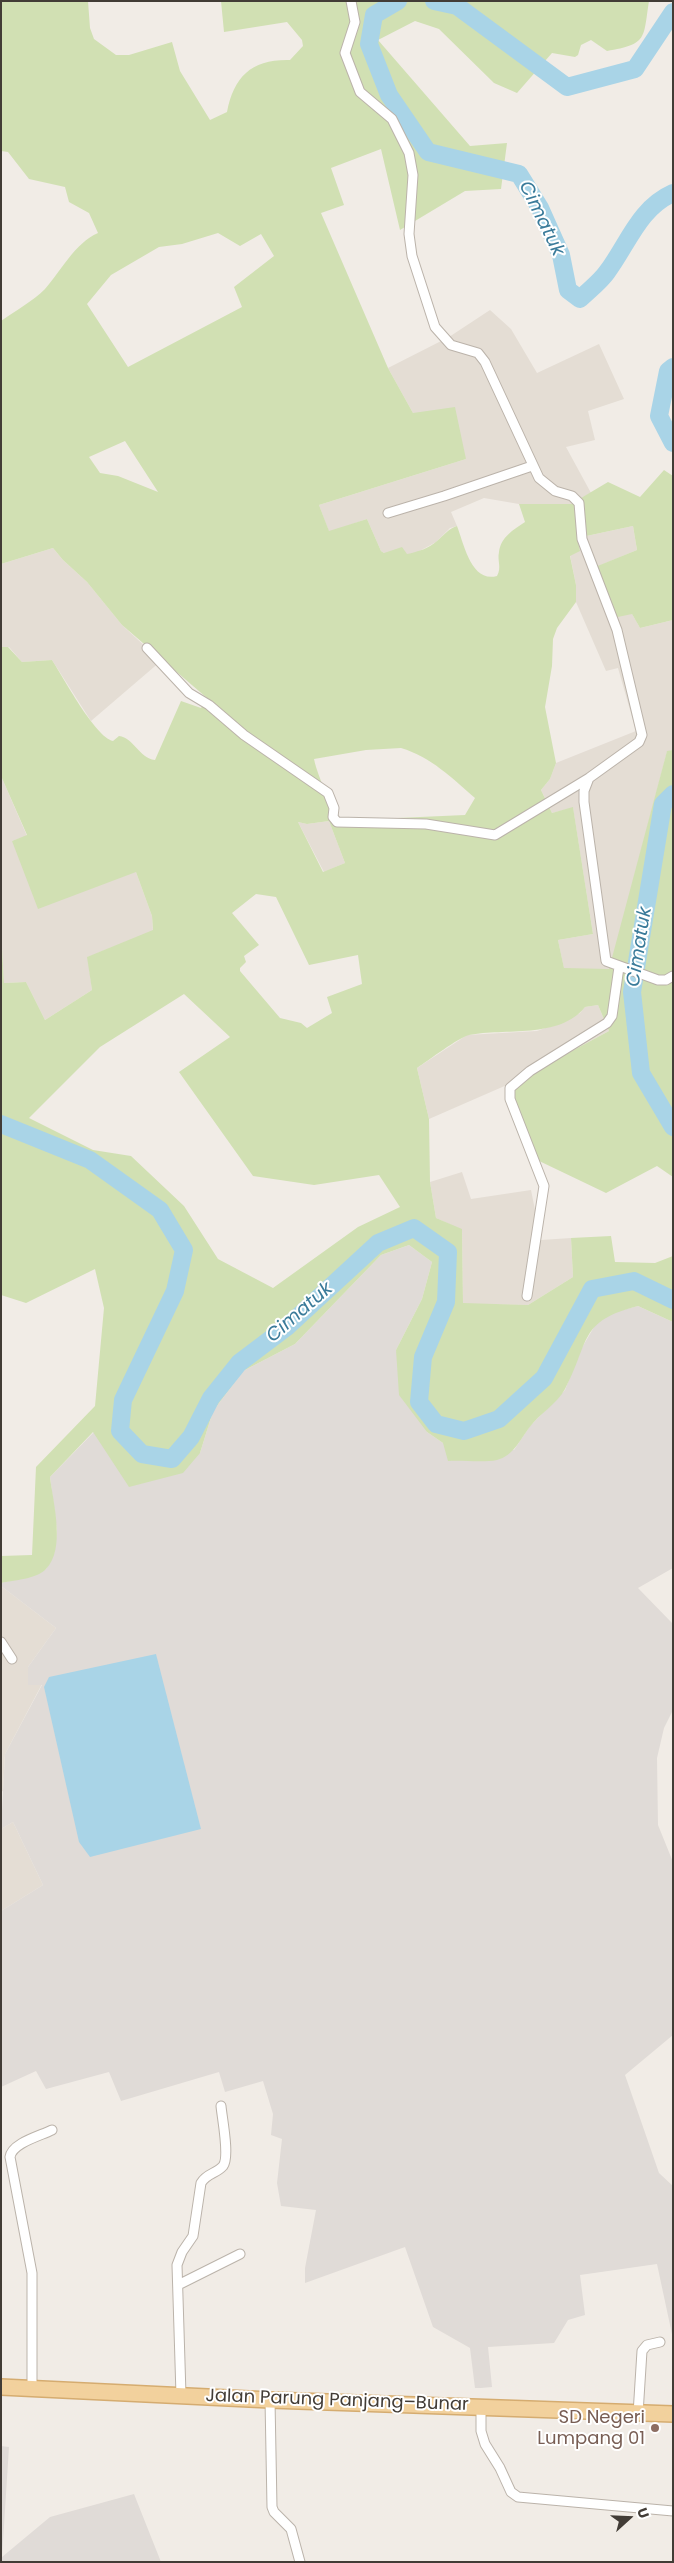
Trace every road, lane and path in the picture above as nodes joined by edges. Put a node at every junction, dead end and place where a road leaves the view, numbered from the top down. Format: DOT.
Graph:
graph roads {
  1 [pos="351,1"];
  2 [pos="532,466"];
  3 [pos="388,513"];
  4 [pos="147,648"];
  5 [pos="589,778"];
  6 [pos="621,968"];
  7 [pos="673,976"];
  8 [pos="527,1296"];
  9 [pos="1,1642"];
  10 [pos="12,1659"];
  11 [pos="221,2106"];
  12 [pos="52,2130"];
  13 [pos="240,2254"];
  14 [pos="178,2285"];
  15 [pos="660,2342"];
  16 [pos="1,2387"];
  17 [pos="32,2390"];
  18 [pos="181,2395"];
  19 [pos="270,2400"];
  20 [pos="481,2407"];
  21 [pos="638,2414"];
  22 [pos="673,2414"];
  23 [pos="673,2511"];
  24 [pos="300,2562"];
  1 -- 2 [label="street"];
  2 -- 3 [label="street"];
  2 -- 5 [label="street"];
  4 -- 5 [label="street"];
  5 -- 6 [label="street"];
  6 -- 7 [label="street"];
  6 -- 8 [label="street"];
  9 -- 10 [label="street"];
  11 -- 14 [label="street"];
  12 -- 17 [label="street"];
  13 -- 14 [label="street"];
  14 -- 18 [label="street"];
  15 -- 21 [label="street"];
  16 -- 17 [label="main road, Jalan Parung Panjang–Bunar"];
  17 -- 18 [label="main road, Jalan Parung Panjang–Bunar"];
  18 -- 19 [label="main road, Jalan Parung Panjang–Bunar"];
  19 -- 20 [label="main road, Jalan Parung Panjang–Bunar"];
  19 -- 24 [label="street"];
  20 -- 21 [label="main road, Jalan Parung Panjang–Bunar"];
  20 -- 23 [label="street"];
  21 -- 22 [label="main road, Jalan Parung Panjang–Bunar"];
}
